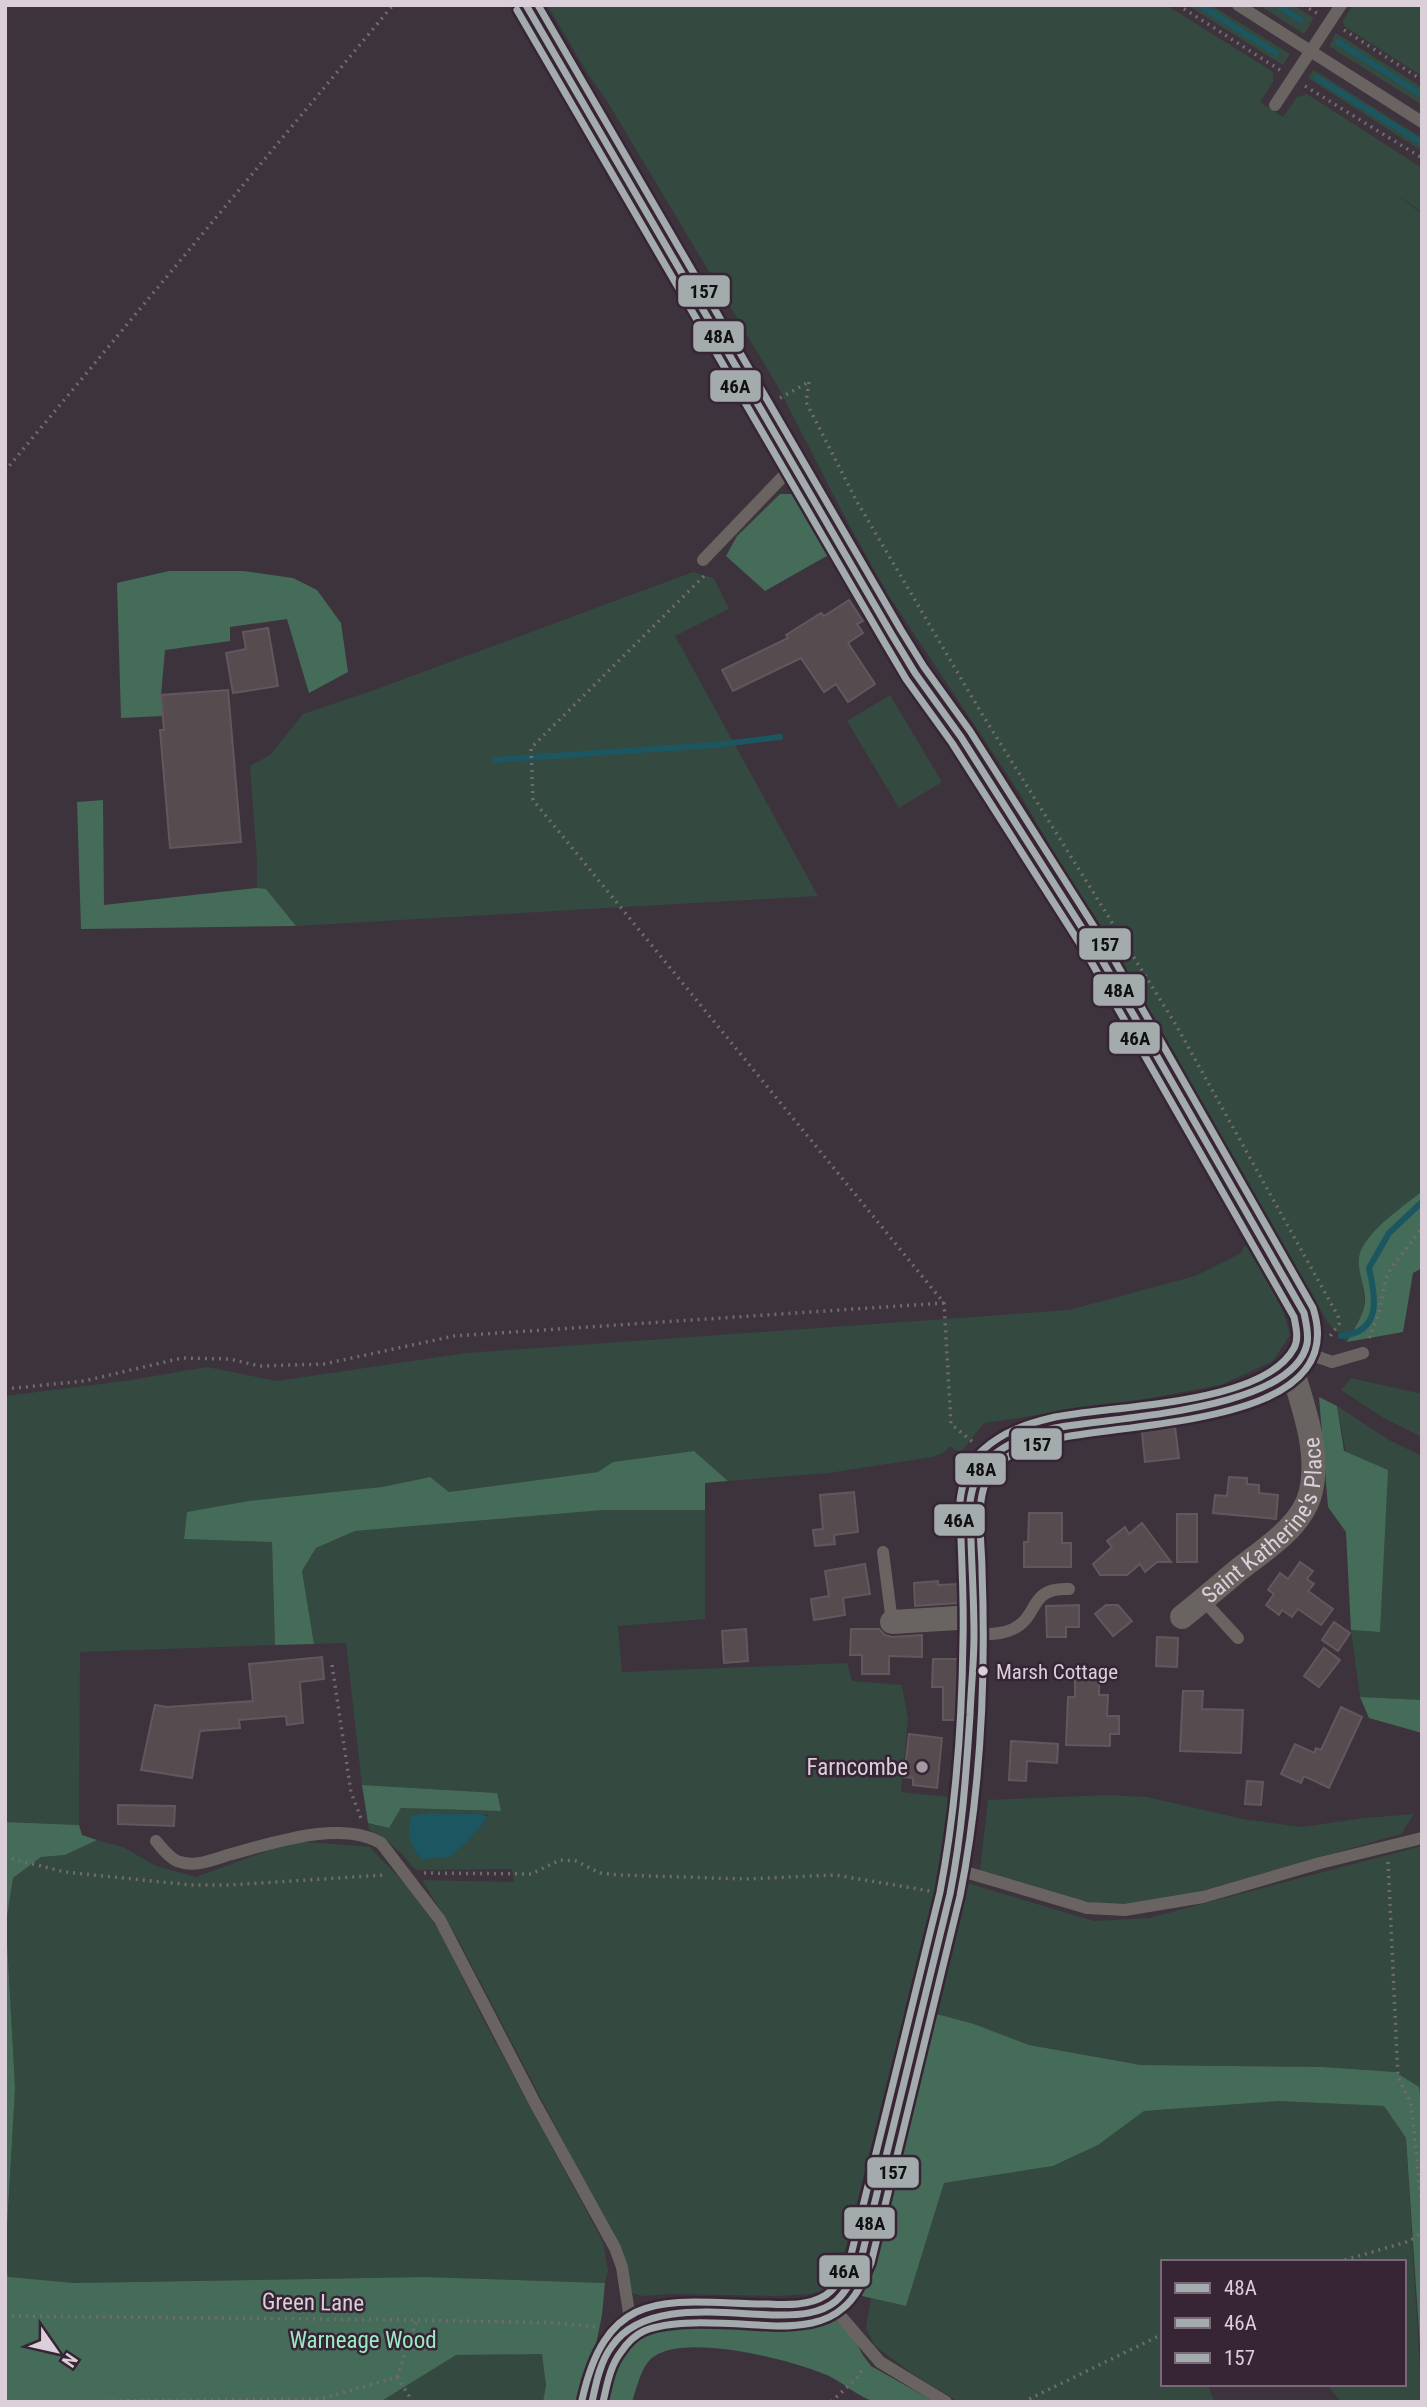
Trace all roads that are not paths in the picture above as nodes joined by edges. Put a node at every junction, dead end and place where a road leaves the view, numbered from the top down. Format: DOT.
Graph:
graph roads {
  1 [pos="526,5"];
  2 [pos="1238,5"];
  3 [pos="1341,5"];
  4 [pos="1311,51"];
  5 [pos="1275,105"];
  6 [pos="1422,122"];
  7 [pos="794,465"];
  8 [pos="704,560"];
  9 [pos="1363,1353"];
  10 [pos="1301,1355"];
  11 [pos="883,1552"];
  12 [pos="1069,1589"];
  13 [pos="1203,1601"];
  14 [pos="1182,1617"];
  15 [pos="892,1622"];
  16 [pos="974,1625"];
  17 [pos="1238,1638"];
  18 [pos="1422,1838"];
  19 [pos="156,1841"];
  20 [pos="955,1869"];
  21 [pos="831,2305"];
  22 [pos="625,2331"];
  23 [pos="592,2402"];
  24 [pos="946,2402"];
  1 -- 7 [label="street, Saint Katherine's Place"];
  2 -- 4 [label="lane"];
  3 -- 4 [label="lane"];
  4 -- 5 [label="lane"];
  4 -- 6 [label="lane"];
  7 -- 8 [label="lane"];
  7 -- 10 [label="street, Saint Katherine's Place"];
  9 -- 10 [label="lane"];
  10 -- 13 [label="street, Saint Katherine's Place"];
  10 -- 16 [label="street"];
  11 -- 15 [label="lane"];
  12 -- 16 [label="lane"];
  13 -- 14 [label="street, Saint Katherine's Place"];
  13 -- 17 [label="lane"];
  15 -- 16 [label="street"];
  16 -- 20 [label="street"];
  18 -- 20 [label="lane"];
  19 -- 22 [label="lane"];
  20 -- 21 [label="street"];
  21 -- 22 [label="street"];
  21 -- 24 [label="lane"];
  22 -- 23 [label="street"];
}
